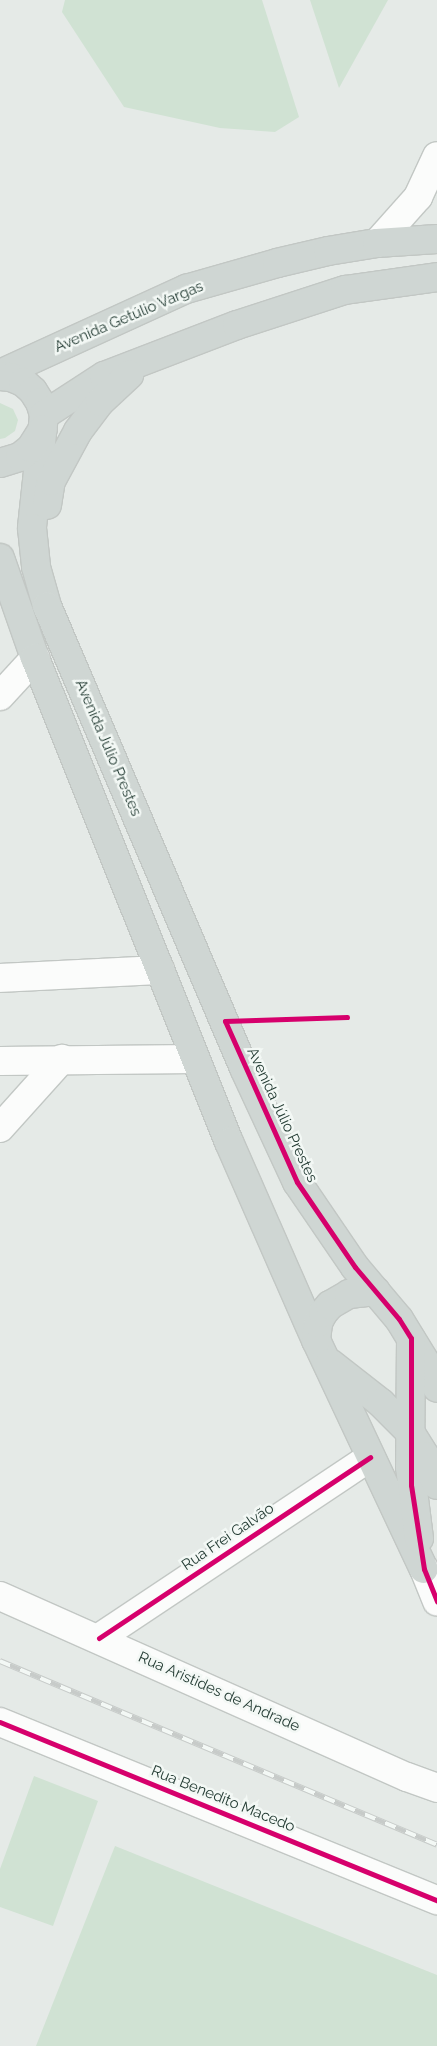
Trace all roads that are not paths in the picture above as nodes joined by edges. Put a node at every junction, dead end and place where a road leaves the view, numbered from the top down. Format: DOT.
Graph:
graph roads {
  1 [pos="437,156"];
  2 [pos="437,239"];
  3 [pos="377,243"];
  4 [pos="437,277"];
  5 [pos="141,364"];
  6 [pos="0,375"];
  7 [pos="43,422"];
  8 [pos="0,463"];
  9 [pos="0,558"];
  10 [pos="47,606"];
  11 [pos="35,658"];
  12 [pos="0,696"];
  13 [pos="188,935"];
  14 [pos="156,960"];
  15 [pos="0,978"];
  16 [pos="62,1059"];
  17 [pos="195,1059"];
  18 [pos="0,1061"];
  19 [pos="0,1128"];
  20 [pos="376,1291"];
  21 [pos="411,1338"];
  22 [pos="321,1350"];
  23 [pos="437,1388"];
  24 [pos="410,1432"];
  25 [pos="370,1457"];
  26 [pos="437,1485"];
  27 [pos="430,1584"];
  28 [pos="0,1596"];
  29 [pos="99,1638"];
  30 [pos="0,1722"];
  31 [pos="437,1788"];
  32 [pos="437,1900"];
  1 -- 3 [label="street"];
  2 -- 3 [label="main road, Avenida Getúlio Vargas"];
  3 -- 6 [label="main road, Avenida Getúlio Vargas"];
  4 -- 5 [label="main road"];
  5 -- 7 [label="main road"];
  5 -- 10 [label="main road"];
  6 -- 7 [label="main road"];
  7 -- 8 [label="main road"];
  7 -- 10 [label="main road, Avenida Júlio Prestes"];
  9 -- 11 [label="main road"];
  10 -- 13 [label="main road, Avenida Júlio Prestes"];
  11 -- 12 [label="street"];
  11 -- 14 [label="main road"];
  13 -- 14 [label="main road"];
  13 -- 20 [label="main road, Avenida Júlio Prestes"];
  14 -- 15 [label="street"];
  14 -- 17 [label="main road"];
  16 -- 17 [label="street"];
  16 -- 18 [label="street"];
  16 -- 19 [label="street"];
  17 -- 22 [label="main road"];
  20 -- 21 [label="main road, Avenida Júlio Prestes"];
  20 -- 22 [label="main road"];
  21 -- 23 [label="main road, Avenida Júlio Prestes"];
  21 -- 24 [label="main road"];
  22 -- 24 [label="main road"];
  22 -- 25 [label="main road"];
  24 -- 26 [label="main road"];
  24 -- 27 [label="main road"];
  25 -- 27 [label="main road"];
  25 -- 29 [label="street, Rua Frei Galvão"];
  28 -- 29 [label="street, Rua Aristides de Andrade"];
  29 -- 31 [label="street, Rua Aristides de Andrade"];
  30 -- 32 [label="street, Rua Benedito Macedo"];
}
